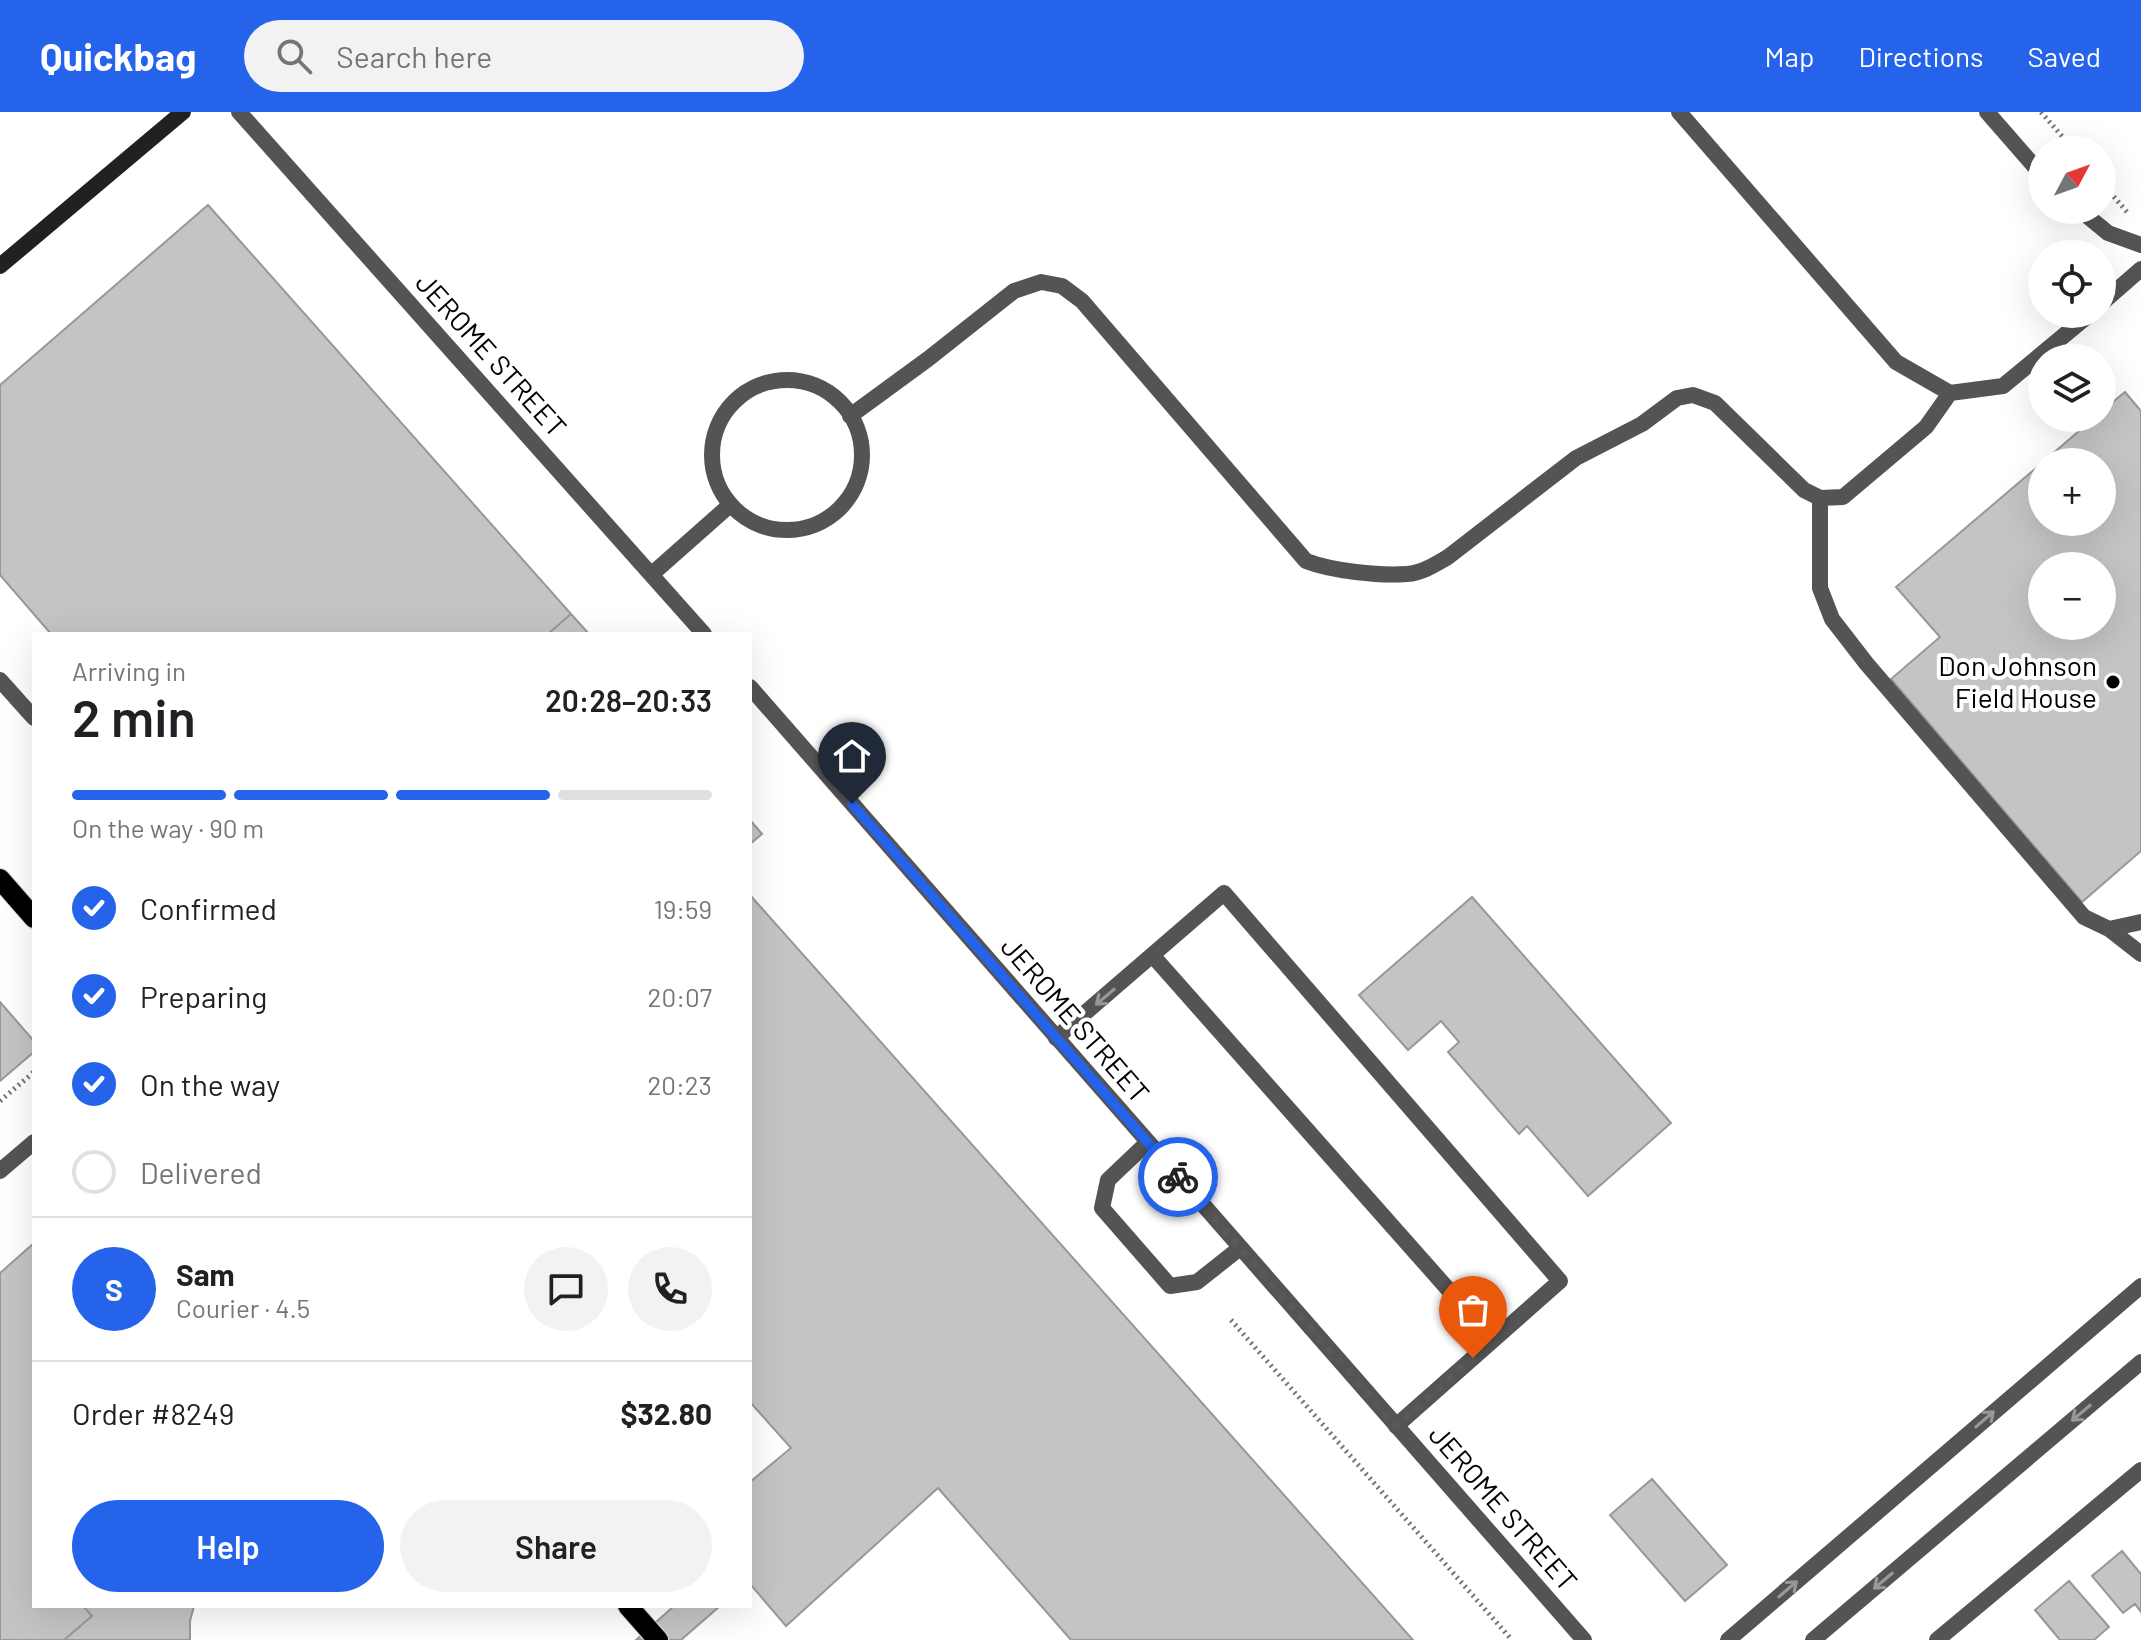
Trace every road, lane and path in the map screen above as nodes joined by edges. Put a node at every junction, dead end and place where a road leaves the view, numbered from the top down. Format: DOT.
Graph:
graph roads {
  1 [pos="183,112"];
  2 [pos="239,112"];
  3 [pos="1679,112"];
  4 [pos="1987,112"];
  5 [pos="2041,112"];
  6 [pos="2062,136"];
  7 [pos="2028,159"];
  8 [pos="2116,199"];
  9 [pos="2131,217"];
  10 [pos="2097,224"];
  11 [pos="2141,245"];
  12 [pos="0,266"];
  13 [pos="2141,269"];
  14 [pos="2116,291"];
  15 [pos="2073,328"];
  16 [pos="1950,393"];
  17 [pos="850,416"];
  18 [pos="1820,498"];
  19 [pos="730,505"];
  20 [pos="652,574"];
  21 [pos="702,632"];
  22 [pos="0,680"];
  23 [pos="752,689"];
  24 [pos="32,716"];
  25 [pos="0,879"];
  26 [pos="32,916"];
  27 [pos="2141,922"];
  28 [pos="2109,929"];
  29 [pos="2141,954"];
  30 [pos="1153,956"];
  31 [pos="1056,1038"];
  32 [pos="32,1074"];
  33 [pos="0,1101"];
  34 [pos="1148,1142"];
  35 [pos="32,1144"];
  36 [pos="0,1171"];
  37 [pos="1240,1248"];
  38 [pos="2141,1286"];
  39 [pos="1231,1320"];
  40 [pos="1493,1340"];
  41 [pos="2141,1362"];
  42 [pos="1396,1426"];
  43 [pos="2141,1470"];
  44 [pos="630,1608"];
  45 [pos="658,1640"];
  46 [pos="1512,1640"];
  47 [pos="1584,1640"];
  48 [pos="1728,1640"];
  49 [pos="1813,1640"];
  50 [pos="1937,1640"];
  1 -- 12 [label="main road"];
  2 -- 20 [label="street, JEROME STREET"];
  3 -- 16 [label="street"];
  4 -- 7 [label="street"];
  5 -- 6 [label="path"];
  8 -- 9 [label="path"];
  10 -- 11 [label="street"];
  13 -- 14 [label="street"];
  15 -- 16 [label="street"];
  16 -- 18 [label="street"];
  17 -- 18 [label="street"];
  17 -- 19 [label="street"];
  17 -- 19 [label="street"];
  18 -- 28 [label="street"];
  19 -- 20 [label="street"];
  20 -- 21 [label="street, JEROME STREET"];
  22 -- 24 [label="street"];
  23 -- 31 [label="street, JEROME STREET"];
  25 -- 26 [label="main road"];
  27 -- 28 [label="street"];
  28 -- 29 [label="street"];
  30 -- 31 [label="street, one-way"];
  30 -- 40 [label="street"];
  30 -- 40 [label="street"];
  31 -- 34 [label="street, JEROME STREET"];
  32 -- 33 [label="path"];
  34 -- 37 [label="street, JEROME STREET"];
  34 -- 37 [label="street"];
  35 -- 36 [label="street"];
  37 -- 42 [label="street, JEROME STREET"];
  48 -- 38 [label="street, one-way"];
  39 -- 46 [label="path"];
  40 -- 42 [label="street"];
  41 -- 49 [label="street, one-way"];
  42 -- 47 [label="street, JEROME STREET"];
  43 -- 50 [label="street"];
  44 -- 45 [label="main road"];
}
